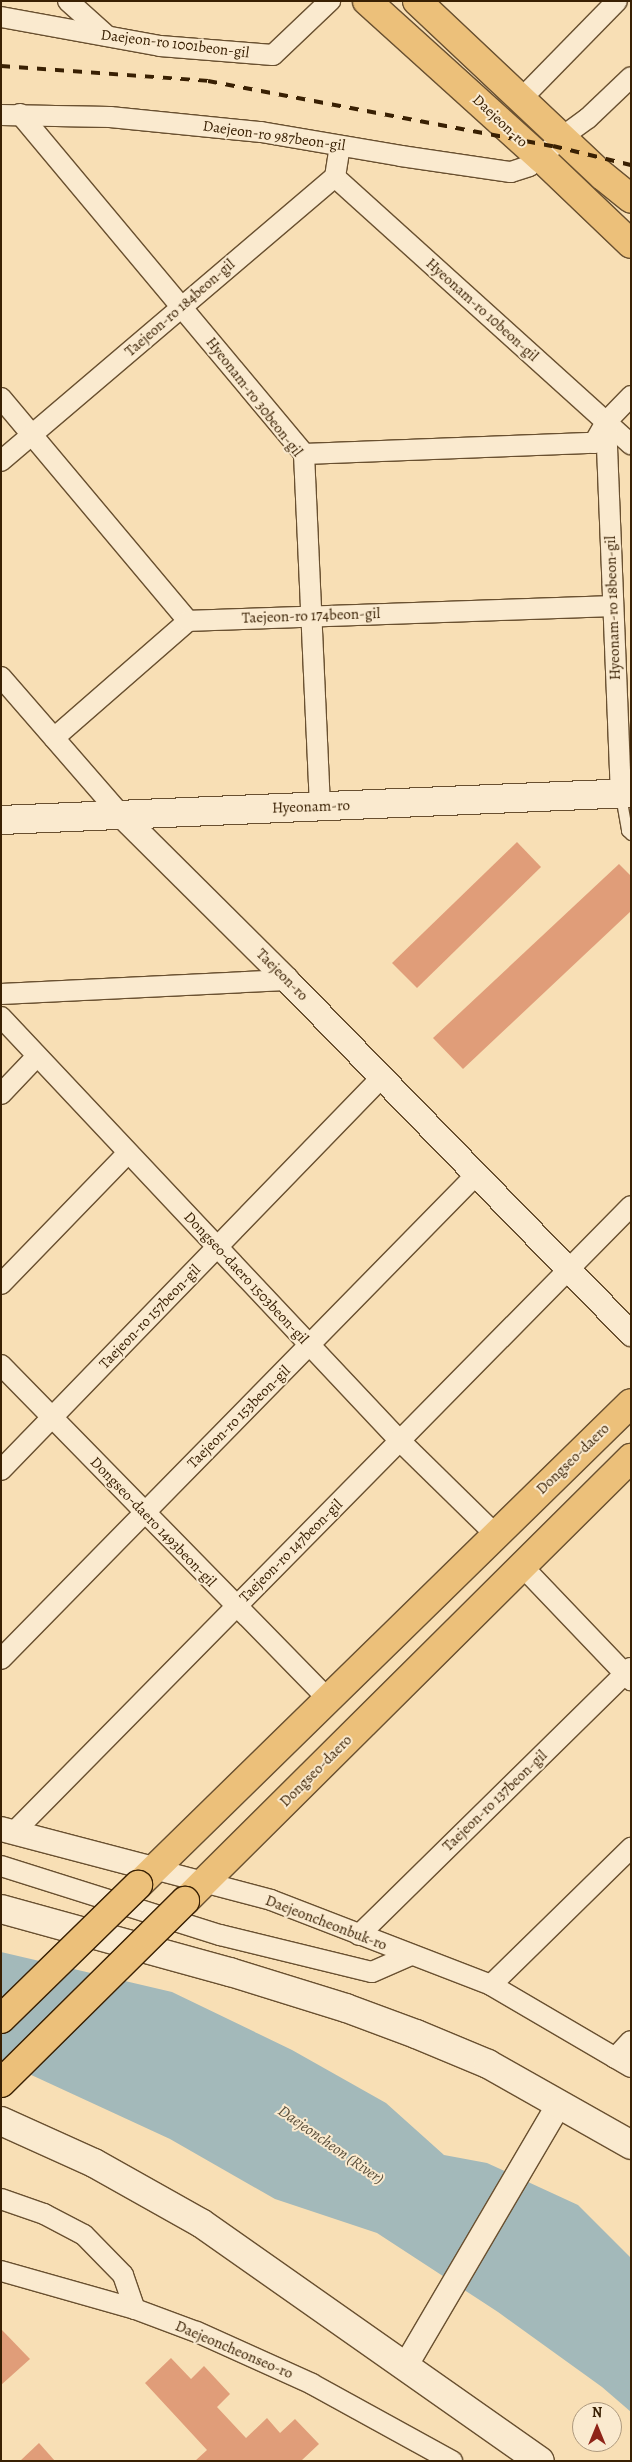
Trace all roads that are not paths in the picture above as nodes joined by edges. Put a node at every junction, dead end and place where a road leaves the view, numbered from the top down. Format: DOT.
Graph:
graph roads {
  1 [pos="68,1"];
  2 [pos="330,1"];
  3 [pos="367,1"];
  4 [pos="417,1"];
  5 [pos="617,1"];
  6 [pos="1,17"];
  7 [pos="109,38"];
  8 [pos="631,77"];
  9 [pos="521,100"];
  10 [pos="10,115"];
  11 [pos="562,137"];
  12 [pos="340,146"];
  13 [pos="541,158"];
  14 [pos="334,177"];
  15 [pos="581,198"];
  16 [pos="631,199"];
  17 [pos="631,229"];
  18 [pos="631,244"];
  19 [pos="181,306"];
  20 [pos="631,396"];
  21 [pos="1,398"];
  22 [pos="606,422"];
  23 [pos="33,434"];
  24 [pos="631,444"];
  25 [pos="304,454"];
  26 [pos="1,461"];
  27 [pos="612,606"];
  28 [pos="311,616"];
  29 [pos="188,621"];
  30 [pos="1,677"];
  31 [pos="54,738"];
  32 [pos="626,793"];
  33 [pos="320,806"];
  34 [pos="120,814"];
  35 [pos="1,820"];
  36 [pos="631,835"];
  37 [pos="287,980"];
  38 [pos="1,994"];
  39 [pos="1,1017"];
  40 [pos="37,1056"];
  41 [pos="382,1077"];
  42 [pos="1,1094"];
  43 [pos="128,1153"];
  44 [pos="476,1175"];
  45 [pos="631,1206"];
  46 [pos="217,1247"];
  47 [pos="568,1269"];
  48 [pos="1,1284"];
  49 [pos="631,1334"];
  50 [pos="310,1345"];
  51 [pos="1,1365"];
  52 [pos="631,1403"];
  53 [pos="52,1418"];
  54 [pos="400,1440"];
  55 [pos="631,1458"];
  56 [pos="1,1470"];
  57 [pos="144,1513"];
  58 [pos="496,1535"];
  59 [pos="522,1566"];
  60 [pos="236,1607"];
  61 [pos="1,1659"];
  62 [pos="629,1674"];
  63 [pos="328,1699"];
  64 [pos="7,1831"];
  65 [pos="631,1848"];
  66 [pos="1,1866"];
  67 [pos="146,1877"];
  68 [pos="194,1891"];
  69 [pos="1,1909"];
  70 [pos="359,1935"];
  71 [pos="411,1955"];
  72 [pos="491,1986"];
  73 [pos="1,2019"];
  74 [pos="631,2041"];
  75 [pos="623,2062"];
  76 [pos="1,2083"];
  77 [pos="558,2104"];
  78 [pos="1,2121"];
  79 [pos="631,2144"];
  80 [pos="1,2199"];
  81 [pos="1,2271"];
  82 [pos="135,2309"];
  83 [pos="406,2365"];
  84 [pos="452,2461"];
  85 [pos="540,2461"];
  1 -- 7 [label="street"];
  2 -- 7 [label="street, Daejeon-ro 1001beon-gil"];
  3 -- 13 [label="main road, Daejeon-ro"];
  4 -- 9 [label="main road, Daejeon-ro"];
  5 -- 9 [label="street"];
  6 -- 7 [label="street, Daejeon-ro 1001beon-gil"];
  8 -- 11 [label="street, Daejeon-ro 987beon-gil"];
  9 -- 11 [label="main road, Daejeon-ro"];
  10 -- 12 [label="street, Daejeon-ro 987beon-gil"];
  10 -- 19 [label="street, Hyeonam-ro 30beon-gil"];
  11 -- 13 [label="street, Daejeon-ro 987beon-gil"];
  11 -- 16 [label="main road, Daejeon-ro"];
  12 -- 13 [label="street, Daejeon-ro 987beon-gil"];
  12 -- 14 [label="street"];
  13 -- 15 [label="main road, Daejeon-ro"];
  14 -- 19 [label="street, Taejeon-ro 184beon-gil"];
  14 -- 22 [label="street, Hyeonam-ro 10beon-gil"];
  15 -- 17 [label="lane"];
  15 -- 18 [label="main road, Daejeon-ro"];
  19 -- 23 [label="street, Taejeon-ro 184beon-gil"];
  19 -- 25 [label="street, Hyeonam-ro 30beon-gil"];
  20 -- 22 [label="street"];
  21 -- 23 [label="street"];
  22 -- 24 [label="street, Hyeonam-ro 10beon-gil"];
  22 -- 25 [label="street"];
  22 -- 27 [label="street, Hyeonam-ro 18beon-gil"];
  23 -- 26 [label="street, Taejeon-ro 184beon-gil"];
  23 -- 29 [label="street"];
  25 -- 28 [label="street, Hyeonam-ro 30beon-gil"];
  27 -- 28 [label="street, Taejeon-ro 174beon-gil"];
  27 -- 32 [label="street, Hyeonam-ro 18beon-gil"];
  28 -- 29 [label="street, Taejeon-ro 174beon-gil"];
  28 -- 33 [label="street, Hyeonam-ro 30beon-gil"];
  29 -- 31 [label="street"];
  30 -- 31 [label="street, Taejeon-ro"];
  31 -- 34 [label="street, Taejeon-ro"];
  32 -- 33 [label="main road, Hyeonam-ro"];
  32 -- 36 [label="lane"];
  33 -- 34 [label="main road, Hyeonam-ro"];
  34 -- 35 [label="main road, Hyeonam-ro"];
  34 -- 37 [label="street, Taejeon-ro"];
  37 -- 38 [label="street"];
  37 -- 41 [label="street, Taejeon-ro"];
  39 -- 40 [label="street, Dongseo-daero 1503beon-gil"];
  40 -- 42 [label="street"];
  40 -- 43 [label="street, Dongseo-daero 1503beon-gil"];
  41 -- 44 [label="street, Taejeon-ro"];
  41 -- 46 [label="street, Taejeon-ro 157beon-gil"];
  43 -- 46 [label="street, Dongseo-daero 1503beon-gil"];
  43 -- 48 [label="street"];
  44 -- 47 [label="street, Taejeon-ro"];
  44 -- 50 [label="street, Taejeon-ro 153beon-gil"];
  45 -- 47 [label="street"];
  46 -- 50 [label="street, Dongseo-daero 1503beon-gil"];
  46 -- 53 [label="street, Taejeon-ro 157beon-gil"];
  47 -- 49 [label="street, Taejeon-ro"];
  47 -- 54 [label="street, Taejeon-ro 147beon-gil"];
  50 -- 54 [label="street, Dongseo-daero 1503beon-gil"];
  50 -- 57 [label="street, Taejeon-ro 153beon-gil"];
  51 -- 53 [label="street, Dongseo-daero 1493beon-gil"];
  52 -- 58 [label="main road, Dongseo-daero"];
  53 -- 56 [label="street, Taejeon-ro 157beon-gil"];
  53 -- 57 [label="street, Dongseo-daero 1493beon-gil"];
  54 -- 58 [label="street, Dongseo-daero 1503beon-gil"];
  54 -- 60 [label="street, Taejeon-ro 147beon-gil"];
  55 -- 59 [label="main road, Dongseo-daero"];
  57 -- 60 [label="street, Dongseo-daero 1493beon-gil"];
  57 -- 61 [label="street, Taejeon-ro 153beon-gil"];
  58 -- 63 [label="main road, Dongseo-daero"];
  59 -- 62 [label="street"];
  59 -- 68 [label="main road, Dongseo-daero"];
  60 -- 63 [label="street, Dongseo-daero 1493beon-gil"];
  60 -- 64 [label="street, Taejeon-ro 147beon-gil"];
  62 -- 70 [label="street, Taejeon-ro 137beon-gil"];
  63 -- 67 [label="main road, Dongseo-daero"];
  64 -- 67 [label="street, Daejeoncheonbuk-ro"];
  65 -- 72 [label="street"];
  66 -- 71 [label="street"];
  67 -- 68 [label="street, Daejeoncheonbuk-ro"];
  67 -- 73 [label="main road, Dongseo-daero, bridge"];
  68 -- 70 [label="street, Daejeoncheonbuk-ro"];
  68 -- 76 [label="main road, Dongseo-daero, bridge"];
  69 -- 77 [label="main road"];
  70 -- 71 [label="street, Daejeoncheonbuk-ro"];
  71 -- 72 [label="street, Daejeoncheonbuk-ro"];
  72 -- 75 [label="street, Daejeoncheonbuk-ro"];
  74 -- 75 [label="street"];
  77 -- 79 [label="main road"];
  77 -- 83 [label="street"];
  78 -- 83 [label="main road"];
  80 -- 82 [label="street"];
  81 -- 82 [label="street, Daejeoncheonseo-ro"];
  82 -- 84 [label="street, Daejeoncheonseo-ro"];
  83 -- 85 [label="main road"];
}
